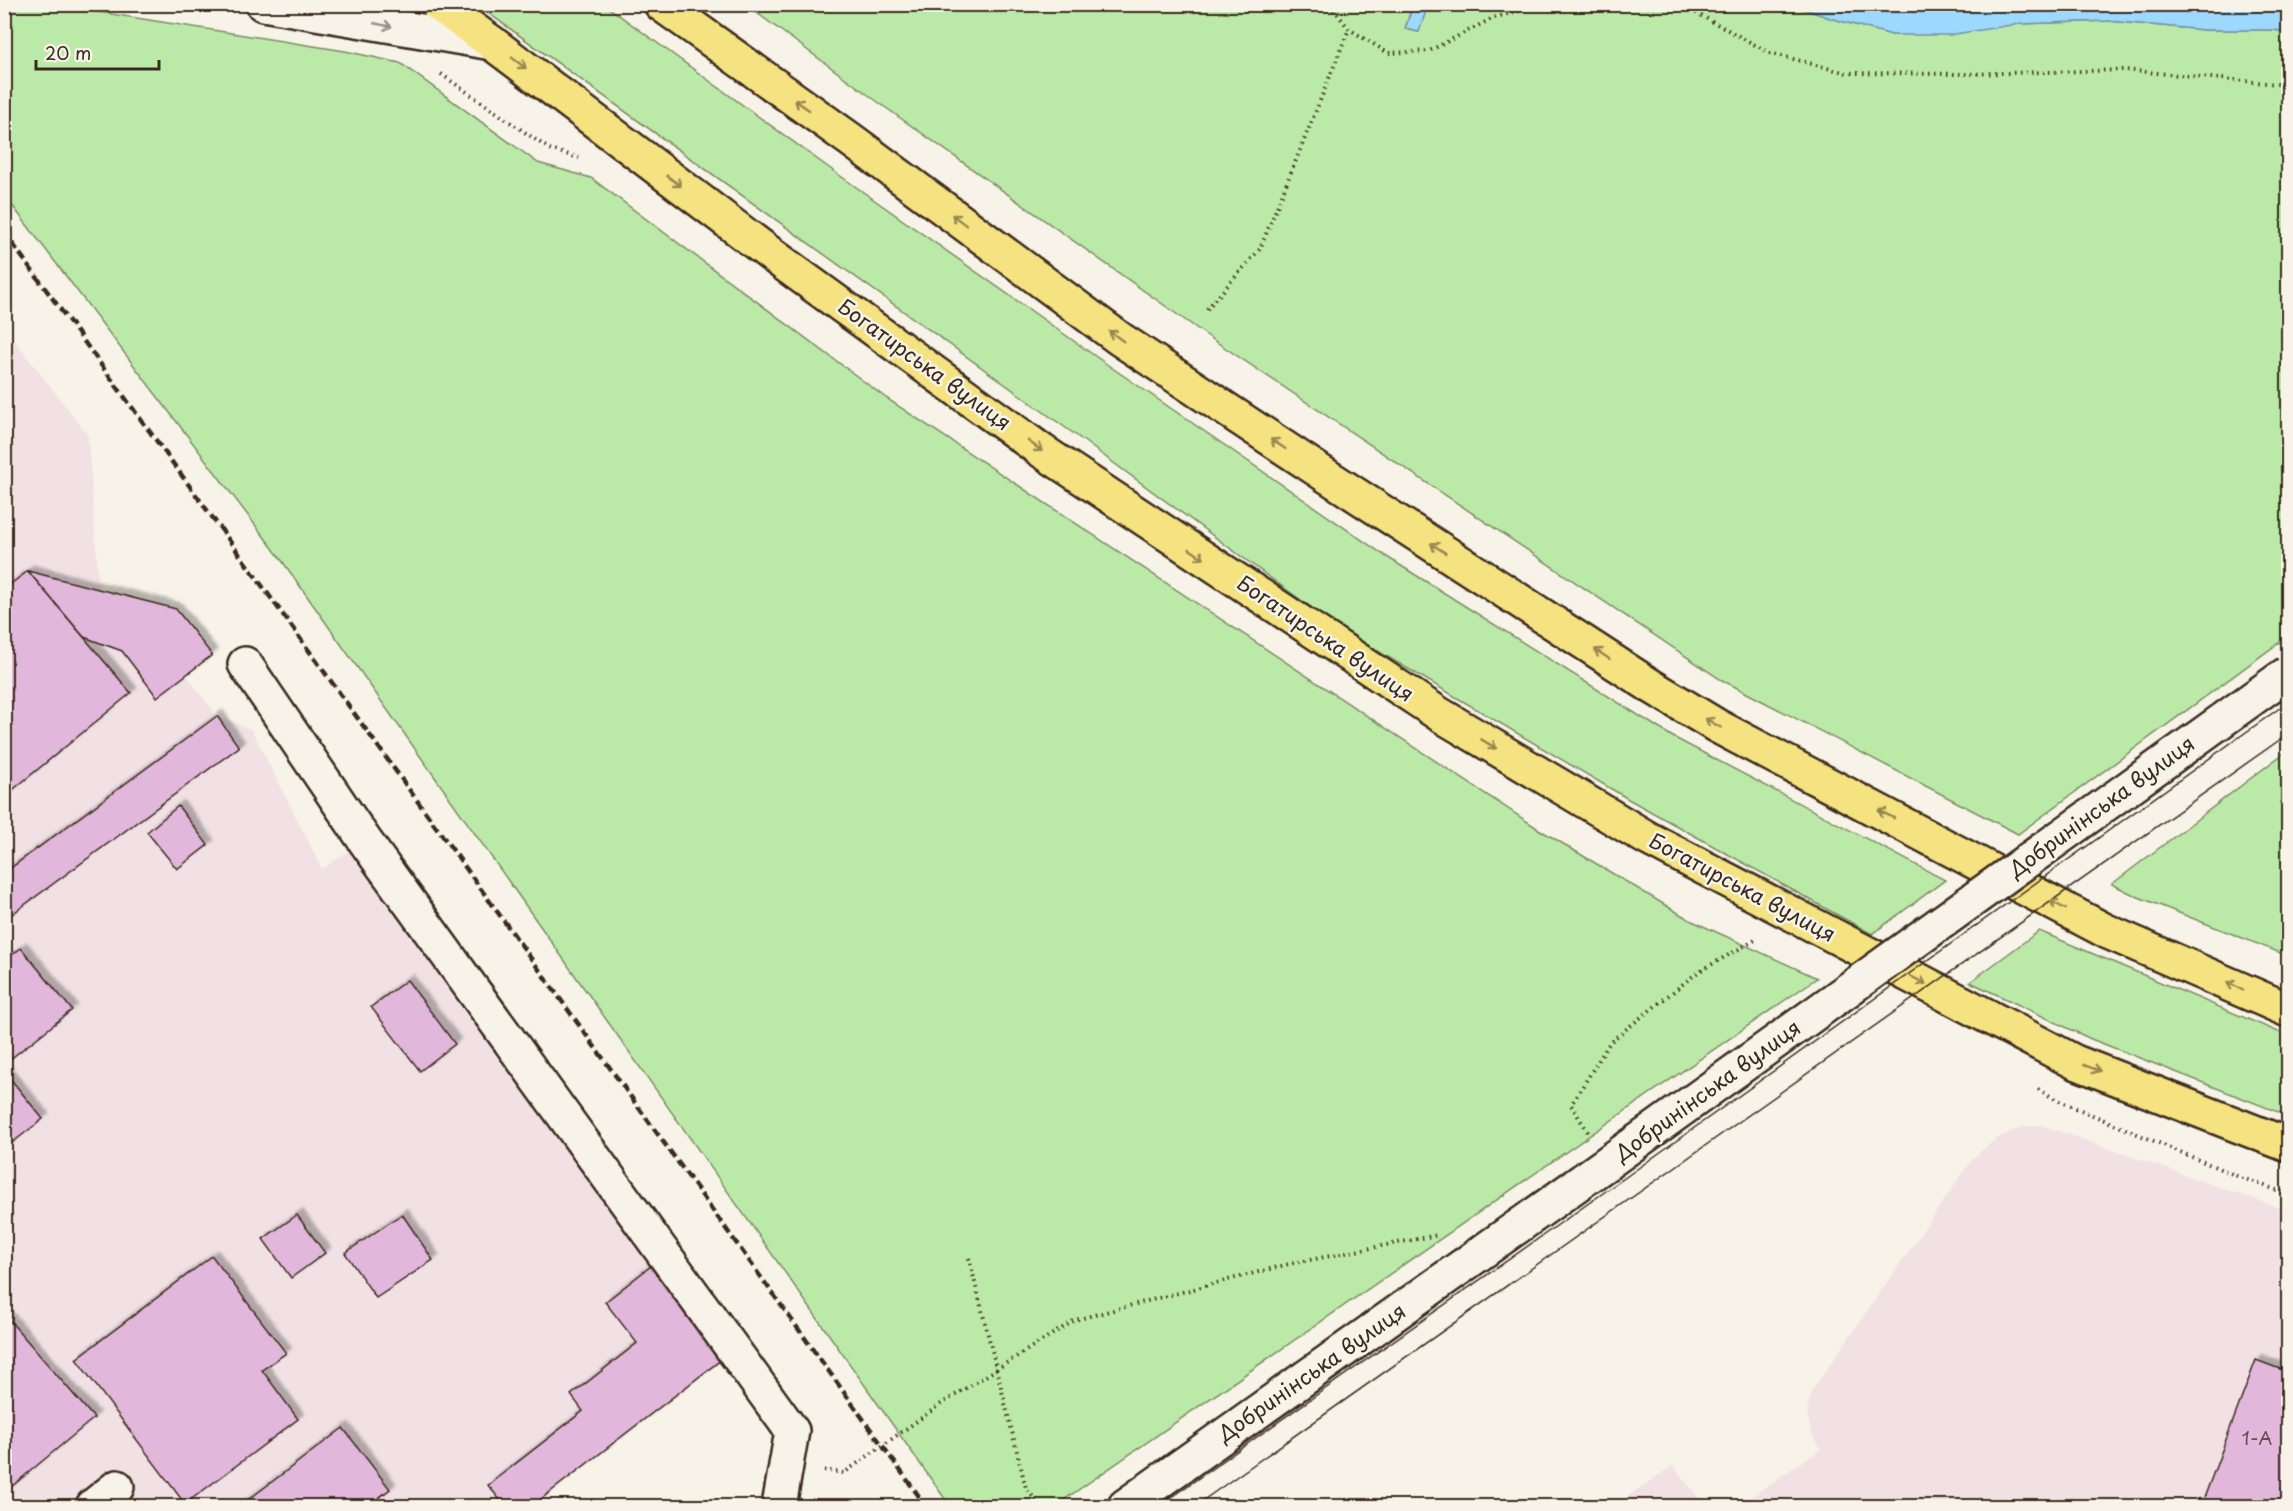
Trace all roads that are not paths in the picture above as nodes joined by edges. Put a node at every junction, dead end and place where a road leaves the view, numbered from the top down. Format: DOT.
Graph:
graph roads {
  1 [pos="263,4"];
  2 [pos="438,4"];
  3 [pos="661,4"];
  4 [pos="492,43"];
  5 [pos="245,664"];
  6 [pos="2289,673"];
  7 [pos="2289,1010"];
  8 [pos="2289,1145"];
  9 [pos="779,1506"];
  10 [pos="1125,1506"];
  1 -- 4 [label="street, one-way"];
  2 -- 4 [label="main road, Богатирська вулиця"];
  7 -- 3 [label="main road, one-way"];
  4 -- 8 [label="main road, Богатирська вулиця, one-way"];
  5 -- 9 [label="street"];
  6 -- 10 [label="street, Добринінська вулиця, bridge"];
}
